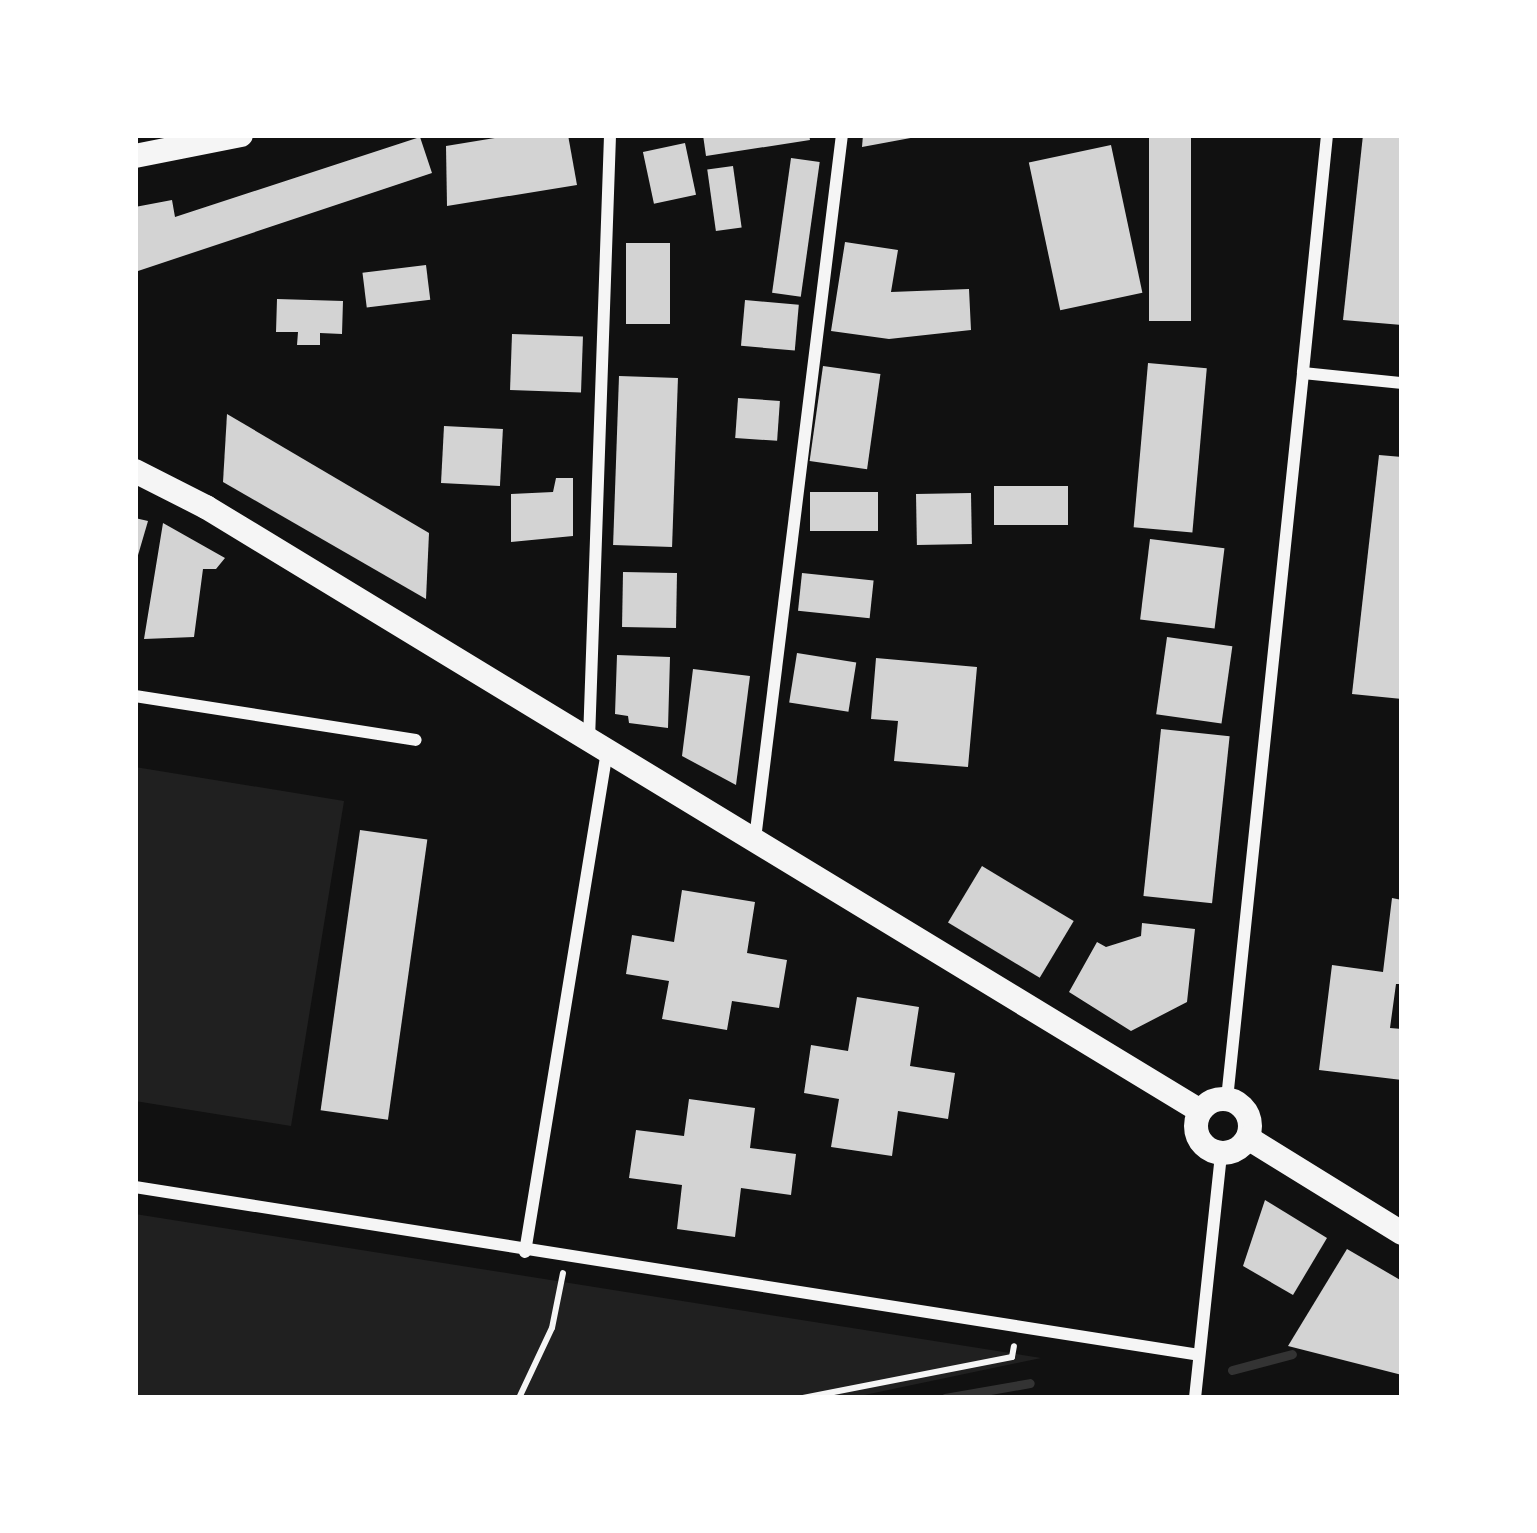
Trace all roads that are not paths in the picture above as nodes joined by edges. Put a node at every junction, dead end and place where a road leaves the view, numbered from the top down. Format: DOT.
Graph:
graph roads {
  1 [pos="241,135"];
  2 [pos="610,135"];
  3 [pos="842,135"];
  4 [pos="1327,135"];
  5 [pos="135,155"];
  6 [pos="1303,373"];
  7 [pos="1402,382"];
  8 [pos="135,471"];
  9 [pos="135,696"];
  10 [pos="416,740"];
  11 [pos="598,746"];
  12 [pos="754,839"];
  13 [pos="1227,1099"];
  14 [pos="1200,1111"];
  15 [pos="1248,1138"];
  16 [pos="1221,1153"];
  17 [pos="135,1187"];
  18 [pos="1402,1233"];
  19 [pos="525,1252"];
  20 [pos="1199,1355"];
  21 [pos="1195,1398"];
  1 -- 5 [label="main road"];
  2 -- 11 [label="street"];
  3 -- 12 [label="street"];
  4 -- 6 [label="street"];
  6 -- 7 [label="street"];
  6 -- 13 [label="street"];
  8 -- 11 [label="main road"];
  9 -- 10 [label="street"];
  11 -- 12 [label="main road"];
  11 -- 19 [label="street"];
  12 -- 14 [label="main road"];
  13 -- 14 [label="main road"];
  13 -- 15 [label="main road"];
  14 -- 16 [label="main road"];
  15 -- 16 [label="main road"];
  15 -- 18 [label="main road"];
  16 -- 20 [label="street"];
  17 -- 19 [label="street"];
  19 -- 20 [label="street"];
  20 -- 21 [label="street"];
}
